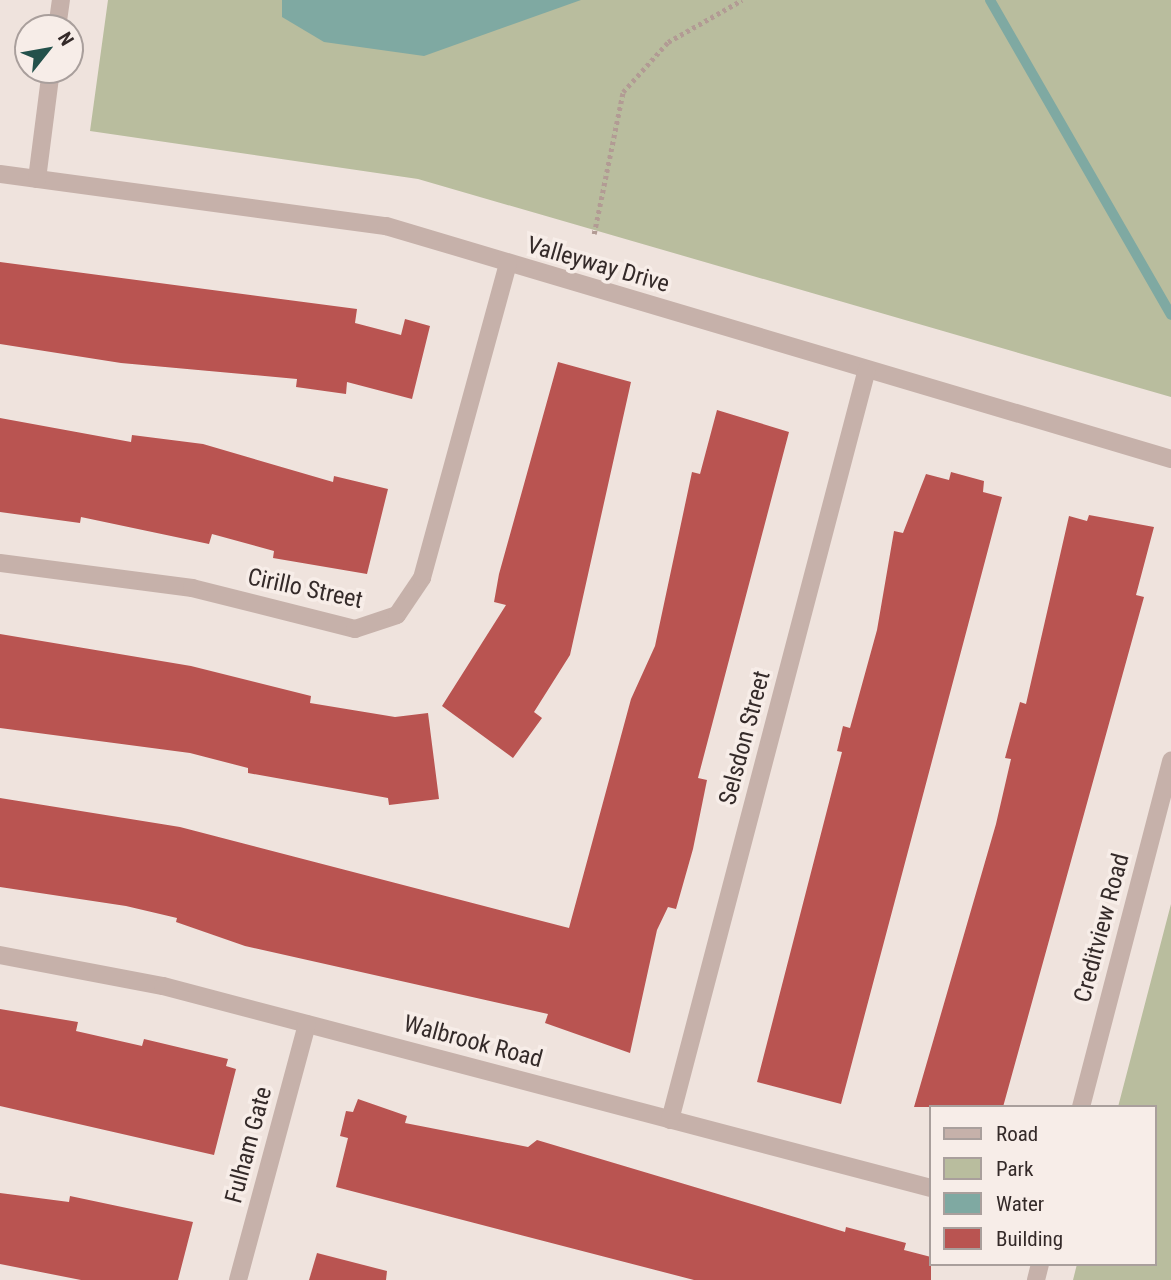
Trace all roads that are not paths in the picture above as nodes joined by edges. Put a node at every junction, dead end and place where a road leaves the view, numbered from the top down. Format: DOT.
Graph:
graph roads {
  1 [pos="49,84"];
  2 [pos="0,174"];
  3 [pos="37,178"];
  4 [pos="508,264"];
  5 [pos="867,369"];
  6 [pos="1171,459"];
  7 [pos="0,562"];
  8 [pos="1171,761"];
  9 [pos="0,955"];
  10 [pos="307,1024"];
  11 [pos="1082,1105"];
  12 [pos="670,1120"];
  13 [pos="930,1188"];
  14 [pos="238,1280"];
  1 -- 3 [label="street"];
  2 -- 3 [label="street, Valleyway Drive"];
  3 -- 4 [label="street, Valleyway Drive"];
  4 -- 5 [label="street, Valleyway Drive"];
  4 -- 7 [label="street, Cirillo Street"];
  5 -- 6 [label="street, Valleyway Drive"];
  5 -- 12 [label="street, Selsdon Street"];
  8 -- 11 [label="street, Creditview Road"];
  9 -- 10 [label="street, Walbrook Road"];
  10 -- 12 [label="street, Walbrook Road"];
  10 -- 14 [label="street, Fulham Gate"];
  12 -- 13 [label="street, Walbrook Road"];
}
